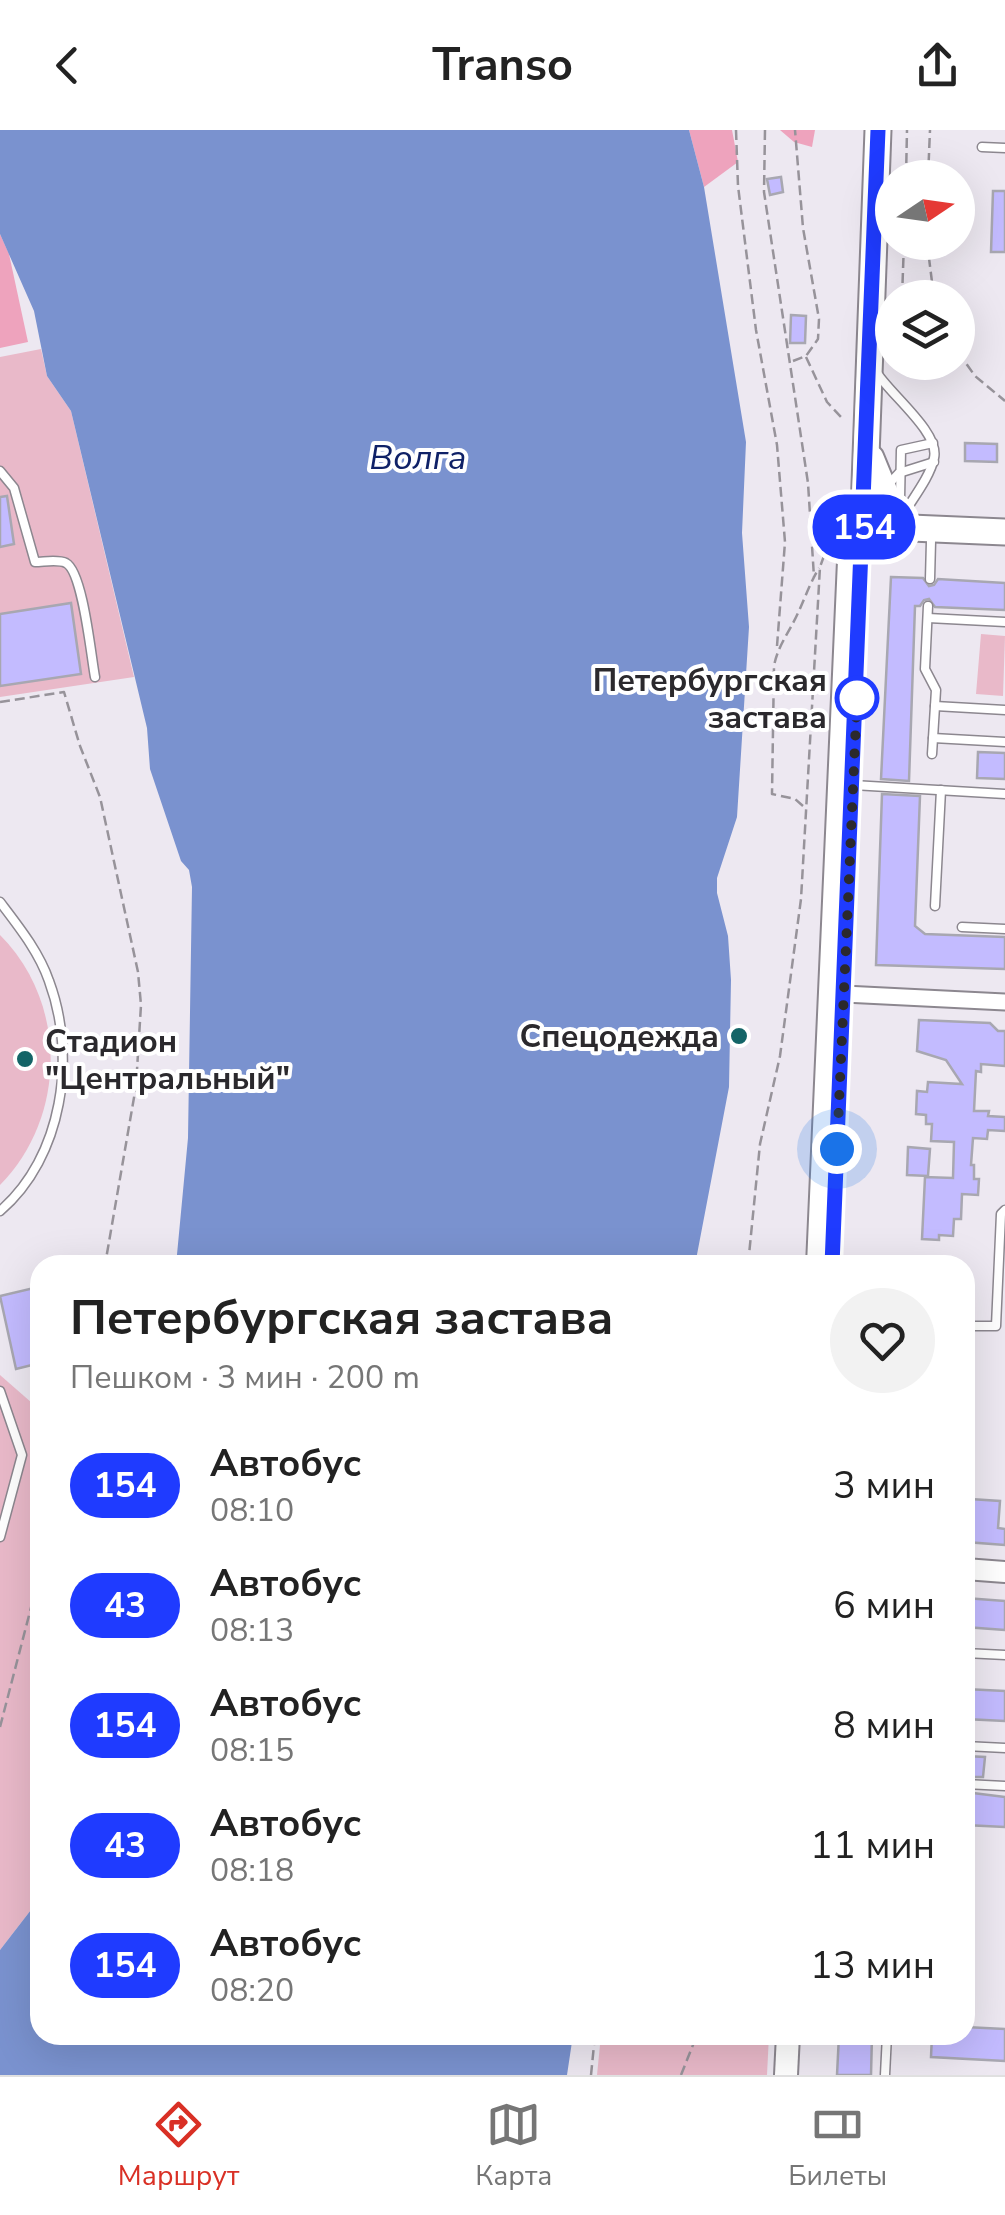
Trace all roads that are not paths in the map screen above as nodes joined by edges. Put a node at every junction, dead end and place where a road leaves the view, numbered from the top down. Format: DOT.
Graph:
graph roads {
  1 [pos="865,130"];
  2 [pos="878,130"];
  3 [pos="982,147"];
  4 [pos="1005,148"];
  5 [pos="870,360"];
  6 [pos="932,442"];
  7 [pos="868,443"];
  8 [pos="934,462"];
  9 [pos="0,471"];
  10 [pos="891,482"];
  11 [pos="904,523"];
  12 [pos="855,530"];
  13 [pos="1005,532"];
  14 [pos="931,541"];
  15 [pos="1005,544"];
  16 [pos="930,579"];
  17 [pos="928,606"];
  18 [pos="928,618"];
  19 [pos="1005,622"];
  20 [pos="95,677"];
  21 [pos="935,706"];
  22 [pos="1005,710"];
  23 [pos="933,738"];
  24 [pos="1005,742"];
  25 [pos="932,754"];
  26 [pos="852,786"];
  27 [pos="941,790"];
  28 [pos="1005,794"];
  29 [pos="0,902"];
  30 [pos="935,906"];
  31 [pos="962,927"];
  32 [pos="1005,929"];
  33 [pos="844,994"];
  34 [pos="1005,1002"];
  35 [pos="0,1210"];
  36 [pos="1005,1210"];
  37 [pos="819,1255"];
  38 [pos="832,1255"];
  39 [pos="975,1326"];
  40 [pos="0,1392"];
  41 [pos="0,1536"];
  42 [pos="975,1570"];
  43 [pos="1005,1572"];
  44 [pos="975,1654"];
  45 [pos="1005,1655"];
  46 [pos="975,1746"];
  47 [pos="1005,1748"];
  48 [pos="975,1784"];
  49 [pos="1005,1786"];
  50 [pos="788,2045"];
  51 [pos="801,2045"];
  52 [pos="886,2045"];
  53 [pos="786,2075"];
  54 [pos="800,2075"];
  55 [pos="885,2075"];
  1 -- 12 [label="main road"];
  2 -- 5 [label="main road"];
  3 -- 4 [label="lane"];
  5 -- 6 [label="lane"];
  5 -- 7 [label="main road"];
  6 -- 8 [label="lane"];
  6 -- 10 [label="lane"];
  7 -- 10 [label="main road"];
  7 -- 12 [label="main road"];
  8 -- 10 [label="lane"];
  8 -- 11 [label="lane"];
  9 -- 20 [label="lane"];
  10 -- 11 [label="main road"];
  10 -- 12 [label="lane"];
  11 -- 12 [label="main road"];
  11 -- 13 [label="main road"];
  12 -- 14 [label="main road"];
  12 -- 26 [label="main road"];
  12 -- 37 [label="main road"];
  14 -- 15 [label="main road"];
  14 -- 16 [label="lane"];
  17 -- 18 [label="lane"];
  18 -- 19 [label="lane"];
  18 -- 21 [label="lane"];
  21 -- 22 [label="lane"];
  21 -- 23 [label="lane"];
  23 -- 24 [label="lane"];
  23 -- 25 [label="lane"];
  26 -- 27 [label="lane"];
  26 -- 33 [label="main road"];
  27 -- 28 [label="lane"];
  27 -- 30 [label="lane"];
  29 -- 35 [label="lane"];
  31 -- 32 [label="lane"];
  33 -- 34 [label="street"];
  33 -- 38 [label="main road"];
  36 -- 39 [label="lane"];
  40 -- 41 [label="lane"];
  42 -- 43 [label="street"];
  44 -- 45 [label="lane"];
  46 -- 47 [label="lane"];
  48 -- 49 [label="lane"];
  50 -- 53 [label="main road"];
  51 -- 54 [label="main road"];
  52 -- 55 [label="lane"];
}
